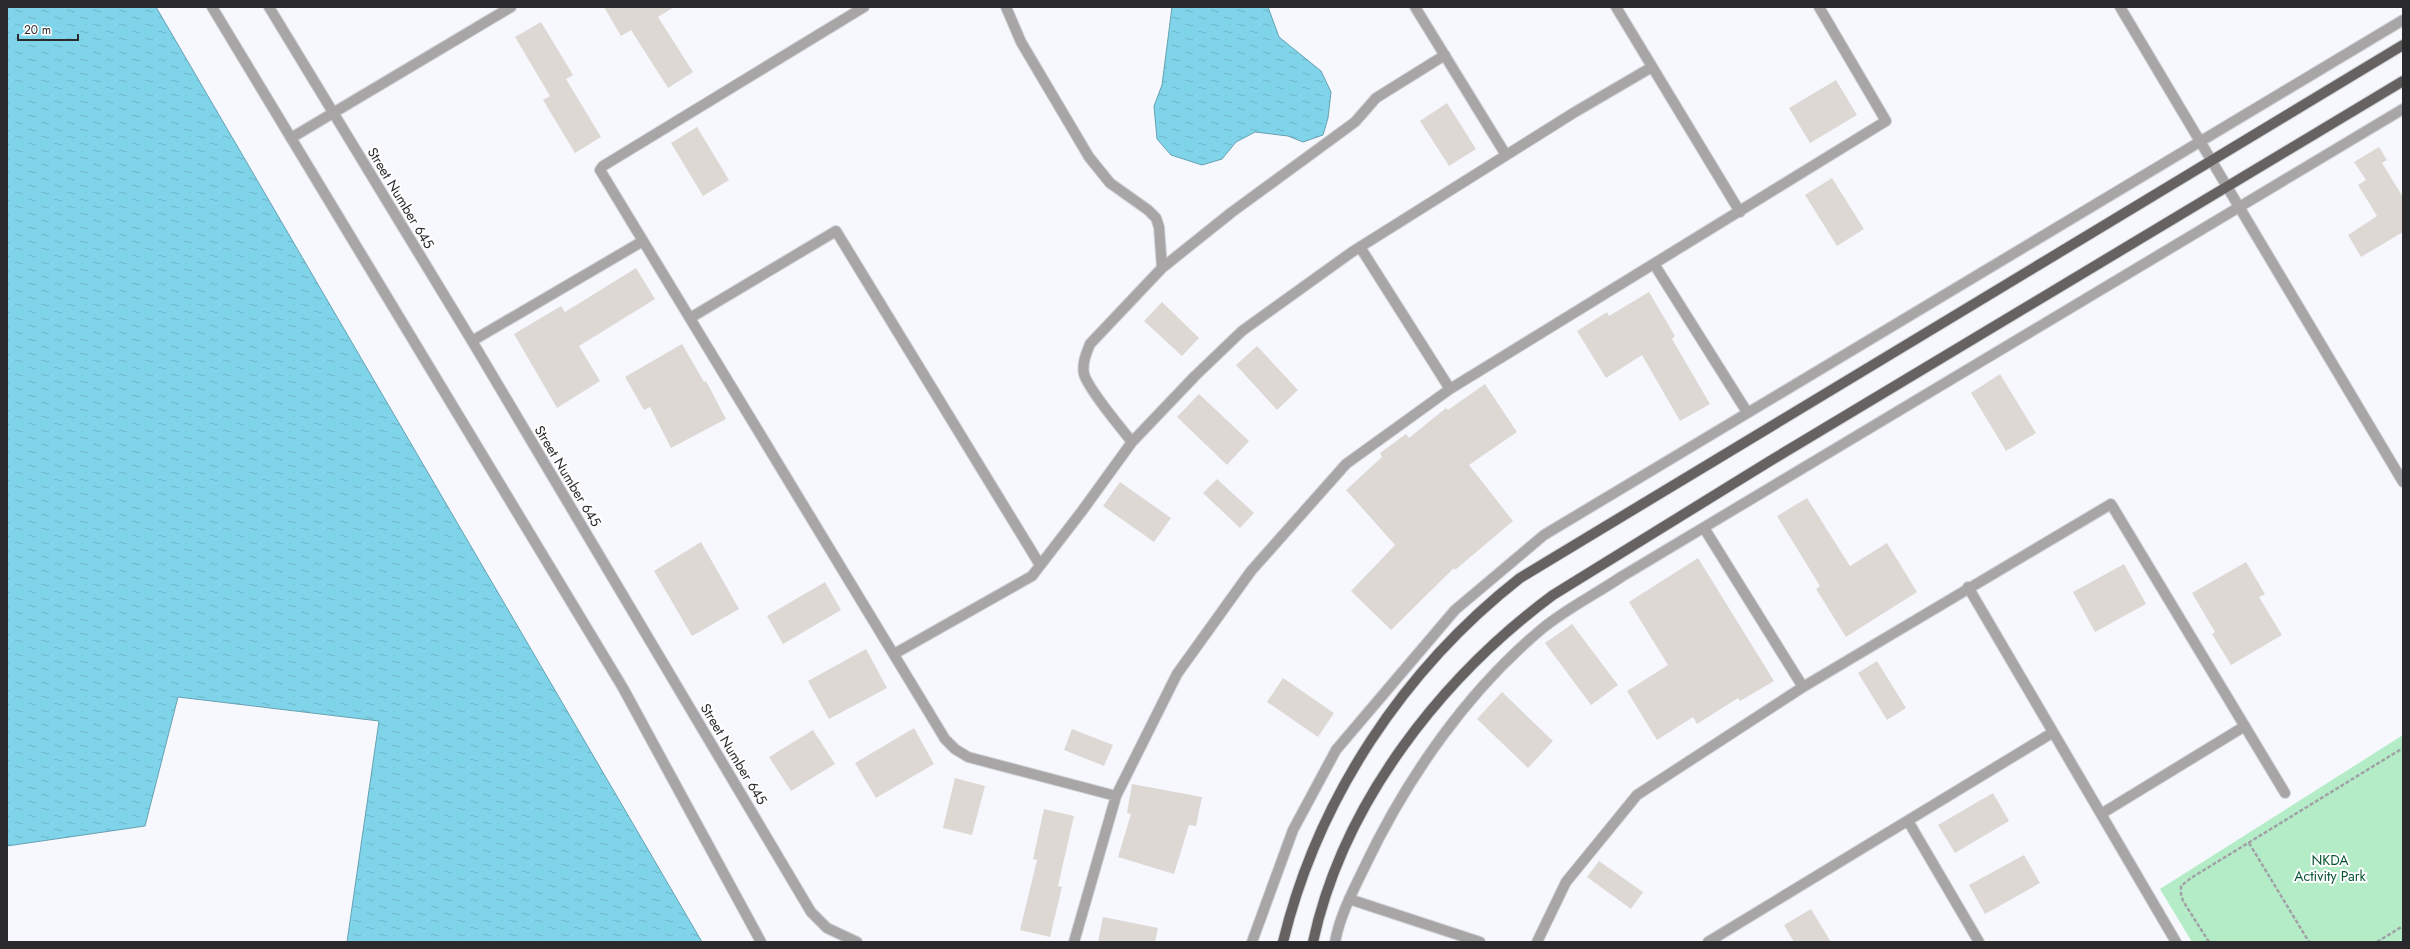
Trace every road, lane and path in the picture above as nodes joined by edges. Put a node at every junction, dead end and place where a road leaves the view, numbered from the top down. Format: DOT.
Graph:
graph roads {
  1 [pos="212,7"];
  2 [pos="269,7"];
  3 [pos="511,7"];
  4 [pos="864,7"];
  5 [pos="1006,7"];
  6 [pos="1415,7"];
  7 [pos="1616,7"];
  8 [pos="1820,7"];
  9 [pos="2120,7"];
  10 [pos="2403,20"];
  11 [pos="2403,45"];
  12 [pos="1445,55"];
  13 [pos="1652,67"];
  14 [pos="2403,82"];
  15 [pos="2403,109"];
  16 [pos="334,113"];
  17 [pos="291,138"];
  18 [pos="2200,141"];
  19 [pos="1506,155"];
  20 [pos="2212,161"];
  21 [pos="2227,186"];
  22 [pos="2241,207"];
  23 [pos="1740,212"];
  24 [pos="643,241"];
  25 [pos="1360,246"];
  26 [pos="1654,264"];
  27 [pos="1162,268"];
  28 [pos="690,318"];
  29 [pos="472,341"];
  30 [pos="1450,389"];
  31 [pos="1747,412"];
  32 [pos="1132,442"];
  33 [pos="2403,482"];
  34 [pos="1704,528"];
  35 [pos="1040,565"];
  36 [pos="1968,588"];
  37 [pos="894,654"];
  38 [pos="1803,687"];
  39 [pos="2245,726"];
  40 [pos="2052,733"];
  41 [pos="2403,748"];
  42 [pos="2285,793"];
  43 [pos="1116,796"];
  44 [pos="2101,814"];
  45 [pos="1908,821"];
  46 [pos="2249,843"];
  47 [pos="1349,899"];
  48 [pos="2403,926"];
  49 [pos="761,942"];
  50 [pos="857,942"];
  51 [pos="1074,942"];
  52 [pos="1252,942"];
  53 [pos="1283,942"];
  54 [pos="1313,942"];
  55 [pos="1335,942"];
  56 [pos="1480,942"];
  57 [pos="1537,942"];
  58 [pos="1708,942"];
  59 [pos="1979,942"];
  60 [pos="2176,942"];
  61 [pos="2209,942"];
  62 [pos="2309,942"];
  63 [pos="2377,942"];
  1 -- 17 [label="street"];
  2 -- 16 [label="street, Street Number 645"];
  3 -- 16 [label="street"];
  4 -- 24 [label="street"];
  5 -- 27 [label="street"];
  6 -- 12 [label="street"];
  7 -- 13 [label="street"];
  8 -- 23 [label="street"];
  9 -- 18 [label="street"];
  10 -- 18 [label="street"];
  11 -- 20 [label="main road"];
  12 -- 19 [label="street"];
  12 -- 27 [label="street"];
  13 -- 19 [label="street"];
  13 -- 23 [label="street"];
  14 -- 21 [label="main road"];
  15 -- 22 [label="street"];
  16 -- 17 [label="street"];
  16 -- 29 [label="street, Street Number 645"];
  17 -- 49 [label="street"];
  18 -- 20 [label="street"];
  18 -- 31 [label="street"];
  19 -- 25 [label="street"];
  20 -- 21 [label="street"];
  20 -- 53 [label="main road"];
  21 -- 22 [label="street"];
  21 -- 54 [label="main road"];
  22 -- 33 [label="street"];
  22 -- 34 [label="street"];
  23 -- 26 [label="street"];
  24 -- 28 [label="street"];
  24 -- 29 [label="street"];
  25 -- 30 [label="street"];
  25 -- 32 [label="street"];
  26 -- 30 [label="street"];
  26 -- 31 [label="street"];
  27 -- 32 [label="street"];
  28 -- 35 [label="street"];
  28 -- 37 [label="street"];
  29 -- 50 [label="street, Street Number 645"];
  30 -- 43 [label="street"];
  31 -- 52 [label="street"];
  32 -- 35 [label="street"];
  34 -- 38 [label="street"];
  34 -- 47 [label="street"];
  35 -- 37 [label="street"];
  36 -- 38 [label="street"];
  36 -- 39 [label="street"];
  36 -- 40 [label="street"];
  37 -- 43 [label="street"];
  38 -- 57 [label="street"];
  39 -- 42 [label="street"];
  39 -- 44 [label="street"];
  40 -- 44 [label="street"];
  40 -- 45 [label="street"];
  41 -- 46 [label="path"];
  43 -- 51 [label="street"];
  44 -- 60 [label="street"];
  45 -- 58 [label="street"];
  45 -- 59 [label="street"];
  46 -- 61 [label="path"];
  46 -- 62 [label="path"];
  47 -- 55 [label="street"];
  47 -- 56 [label="street"];
  48 -- 63 [label="path"];
}
